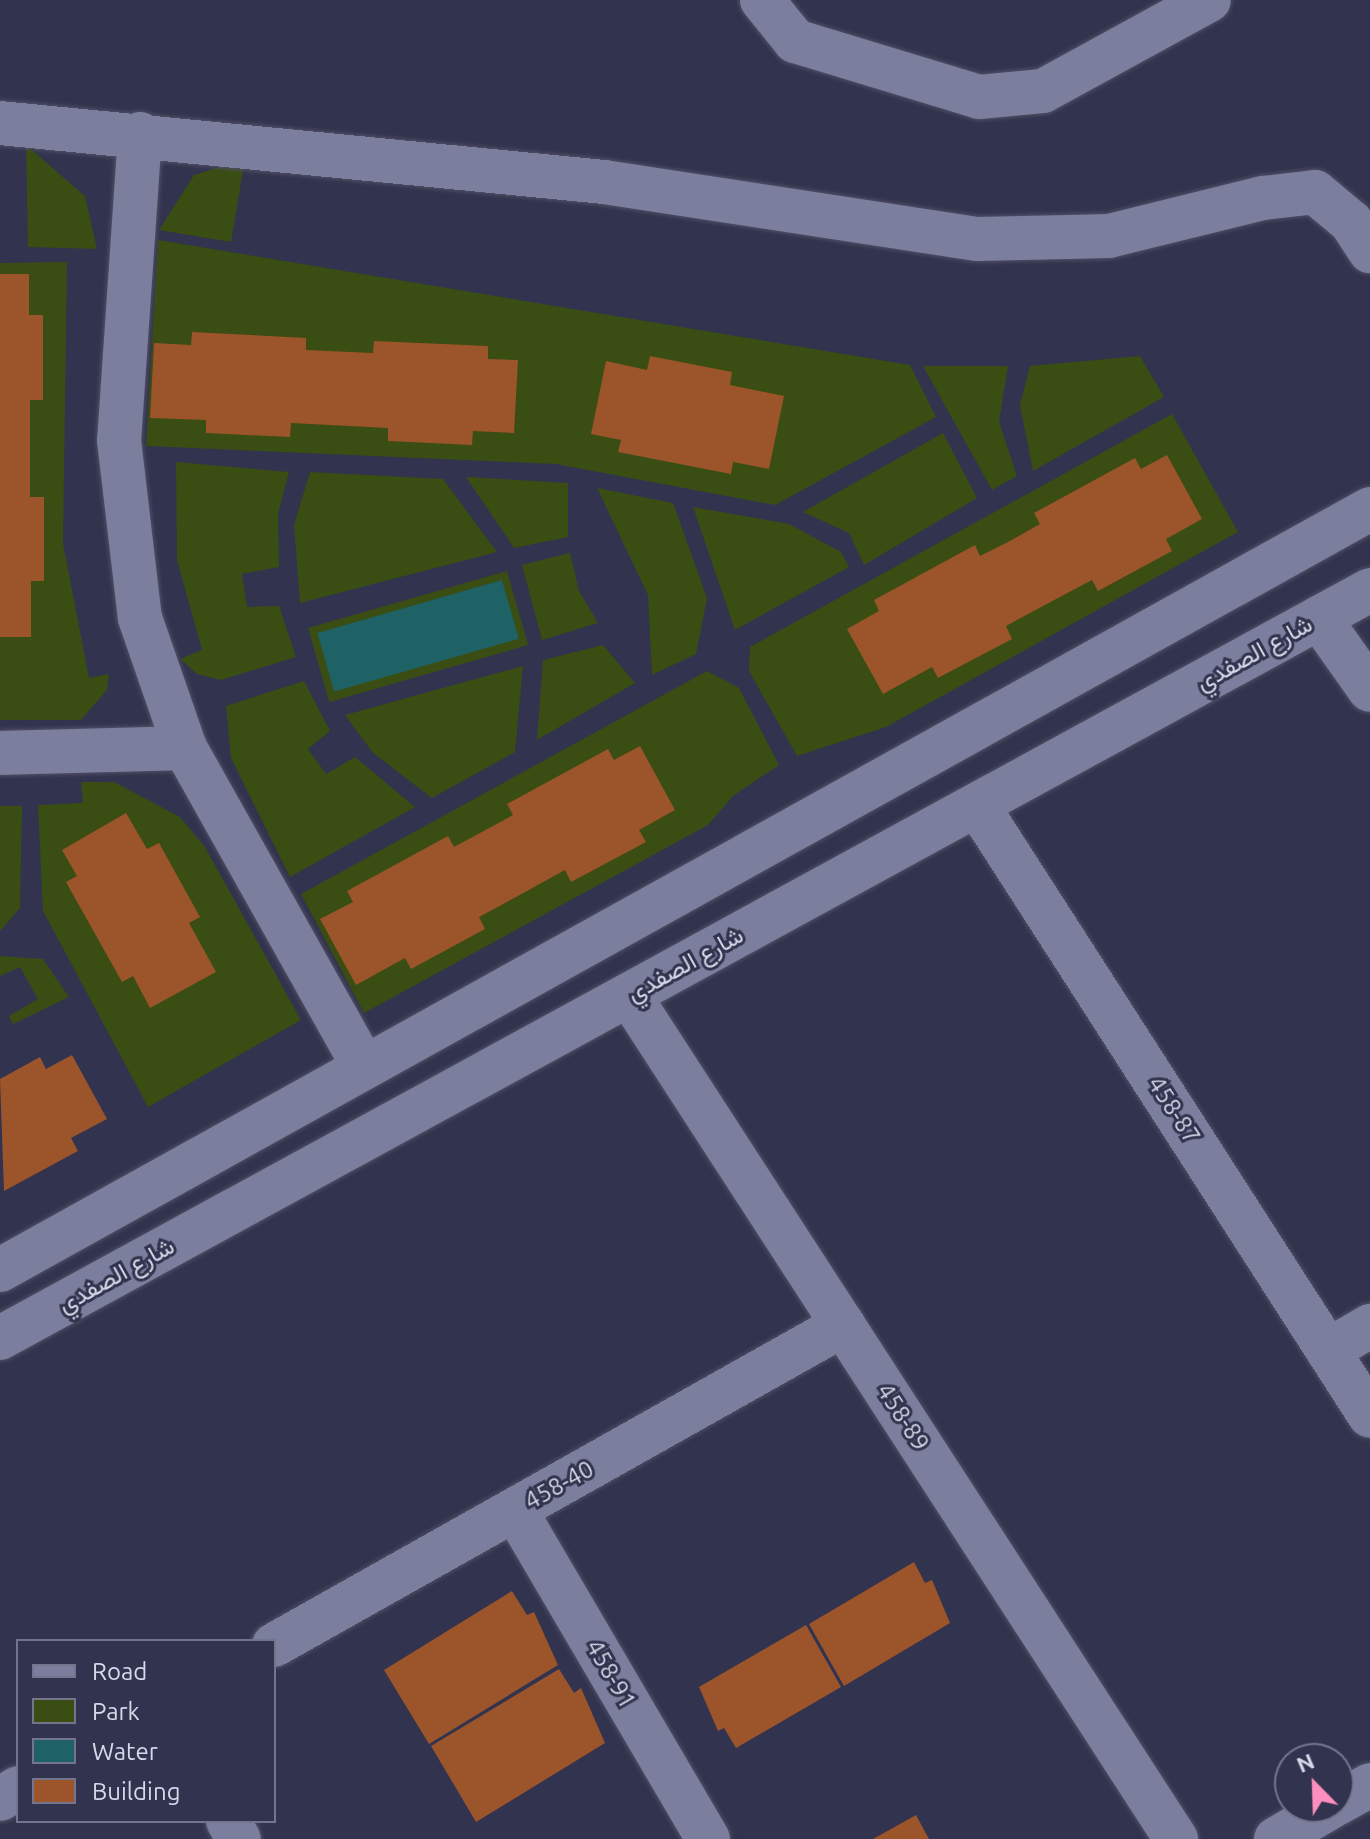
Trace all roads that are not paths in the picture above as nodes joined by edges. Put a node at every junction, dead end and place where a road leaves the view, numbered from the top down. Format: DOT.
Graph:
graph roads {
  1 [pos="762,0"];
  2 [pos="1198,1"];
  3 [pos="0,123"];
  4 [pos="140,134"];
  5 [pos="1370,251"];
  6 [pos="1370,509"];
  7 [pos="1370,590"];
  8 [pos="1319,618"];
  9 [pos="1370,690"];
  10 [pos="185,748"];
  11 [pos="0,753"];
  12 [pos="847,801"];
  13 [pos="977,805"];
  14 [pos="797,829"];
  15 [pos="881,857"];
  16 [pos="831,885"];
  17 [pos="629,995"];
  18 [pos="364,1067"];
  19 [pos="0,1270"];
  20 [pos="843,1325"];
  21 [pos="1370,1326"];
  22 [pos="0,1338"];
  23 [pos="1329,1350"];
  24 [pos="1370,1416"];
  25 [pos="515,1510"];
  26 [pos="276,1644"];
  27 [pos="1304,1823"];
  28 [pos="708,1839"];
  29 [pos="1176,1839"];
  30 [pos="1276,1839"];
  1 -- 2 [label="street"];
  3 -- 4 [label="street"];
  4 -- 5 [label="street"];
  4 -- 10 [label="street"];
  6 -- 12 [label="street"];
  7 -- 8 [label="street, شارع الصفدي"];
  8 -- 9 [label="street"];
  8 -- 13 [label="street, شارع الصفدي"];
  10 -- 11 [label="street"];
  10 -- 18 [label="street"];
  12 -- 14 [label="street"];
  12 -- 15 [label="street"];
  13 -- 15 [label="street, شارع الصفدي"];
  13 -- 23 [label="street, 458-87"];
  14 -- 16 [label="street"];
  14 -- 18 [label="street"];
  15 -- 16 [label="street, شارع الصفدي"];
  16 -- 17 [label="street, شارع الصفدي"];
  17 -- 20 [label="street, 458-89"];
  17 -- 22 [label="street, شارع الصفدي"];
  18 -- 19 [label="street"];
  20 -- 25 [label="street, 458-40"];
  20 -- 29 [label="street, 458-89"];
  21 -- 23 [label="street"];
  23 -- 24 [label="street, 458-87"];
  25 -- 26 [label="street, 458-40"];
  25 -- 28 [label="street, 458-91"];
  27 -- 30 [label="street"];
}
